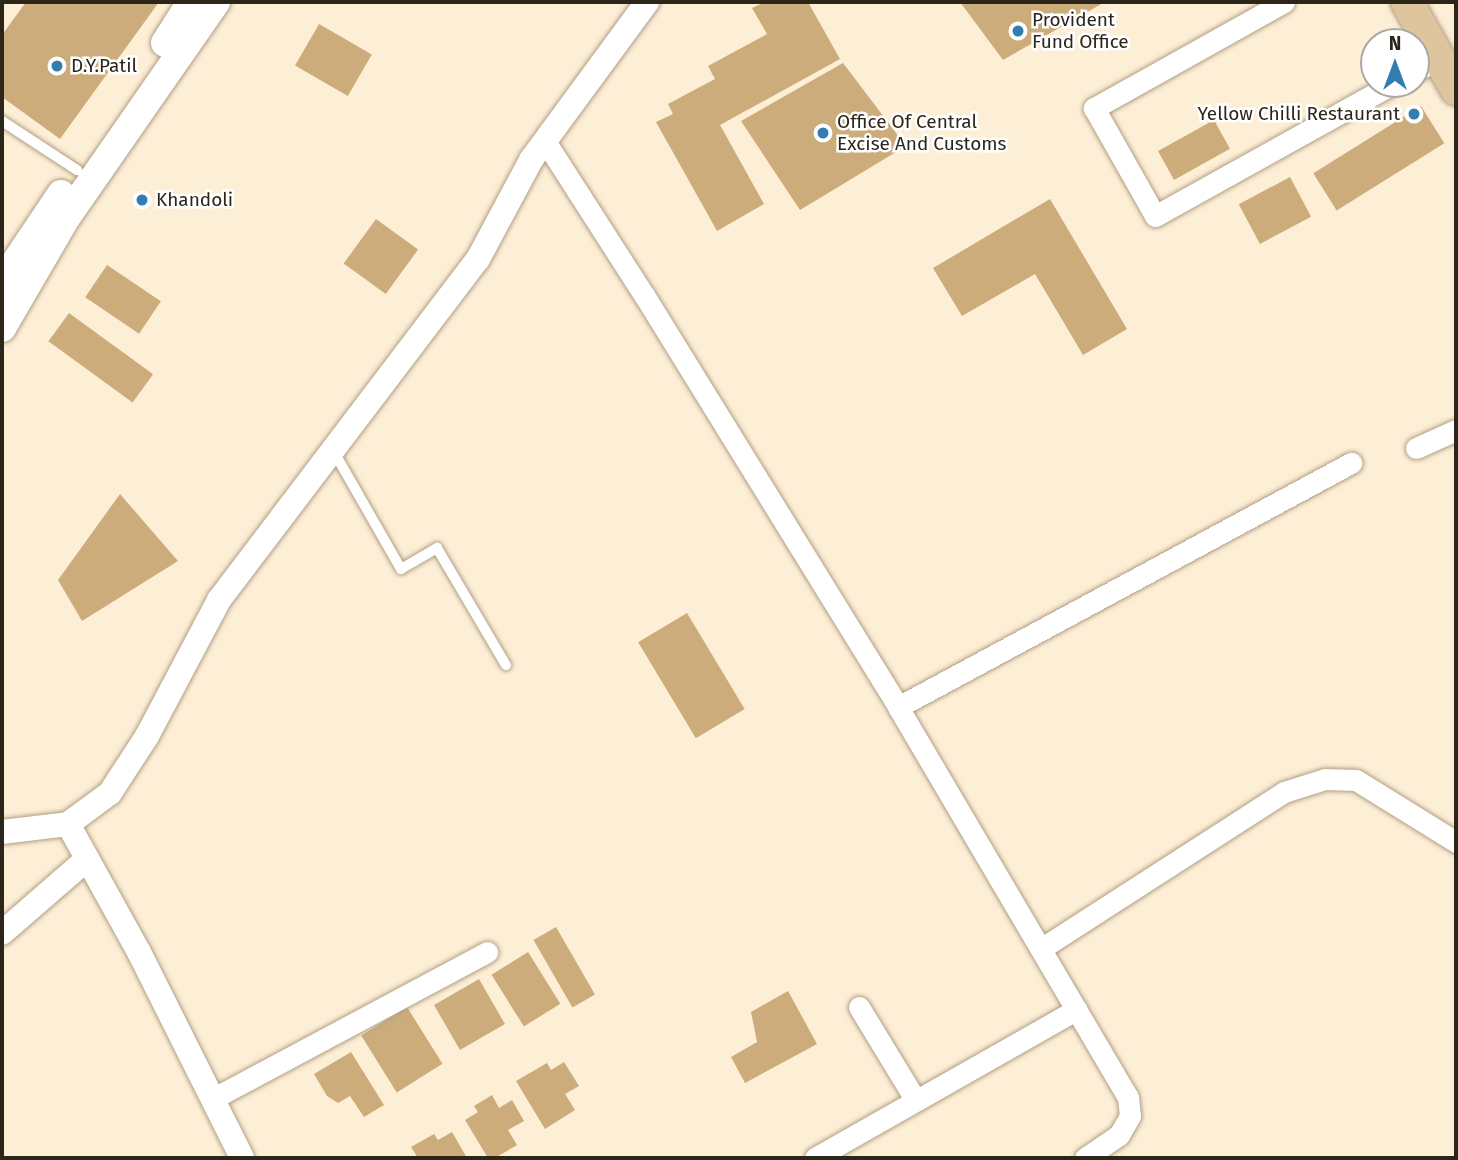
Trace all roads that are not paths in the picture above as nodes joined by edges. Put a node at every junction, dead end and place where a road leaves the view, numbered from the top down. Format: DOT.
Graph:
graph roads {
  1 [pos="647,2"];
  2 [pos="1284,2"];
  3 [pos="1406,2"];
  4 [pos="205,3"];
  5 [pos="1415,28"];
  6 [pos="1430,67"];
  7 [pos="1456,89"];
  8 [pos="1367,98"];
  9 [pos="2,121"];
  10 [pos="545,141"];
  11 [pos="77,170"];
  12 [pos="2,282"];
  13 [pos="2,328"];
  14 [pos="1456,430"];
  15 [pos="1416,448"];
  16 [pos="332,449"];
  17 [pos="1351,463"];
  18 [pos="506,665"];
  19 [pos="898,707"];
  20 [pos="68,824"];
  21 [pos="2,832"];
  22 [pos="1456,842"];
  23 [pos="87,859"];
  24 [pos="2,933"];
  25 [pos="1042,948"];
  26 [pos="487,952"];
  27 [pos="859,1007"];
  28 [pos="1077,1009"];
  29 [pos="212,1099"];
  30 [pos="915,1099"];
  31 [pos="242,1158"];
  32 [pos="815,1158"];
  33 [pos="1085,1158"];
  1 -- 10 [label="street"];
  2 -- 8 [label="street"];
  3 -- 5 [label="main road"];
  4 -- 11 [label="main road"];
  4 -- 13 [label="main road"];
  6 -- 7 [label="main road"];
  9 -- 11 [label="lane"];
  10 -- 16 [label="street"];
  10 -- 19 [label="street"];
  11 -- 12 [label="main road"];
  14 -- 15 [label="street"];
  16 -- 18 [label="lane"];
  16 -- 20 [label="street"];
  17 -- 19 [label="street"];
  19 -- 25 [label="street"];
  20 -- 21 [label="street"];
  20 -- 23 [label="street"];
  22 -- 25 [label="street"];
  23 -- 24 [label="street"];
  23 -- 29 [label="street"];
  25 -- 28 [label="street"];
  26 -- 29 [label="street"];
  27 -- 30 [label="street"];
  28 -- 30 [label="street"];
  28 -- 33 [label="street"];
  29 -- 31 [label="street"];
  30 -- 32 [label="street"];
}
